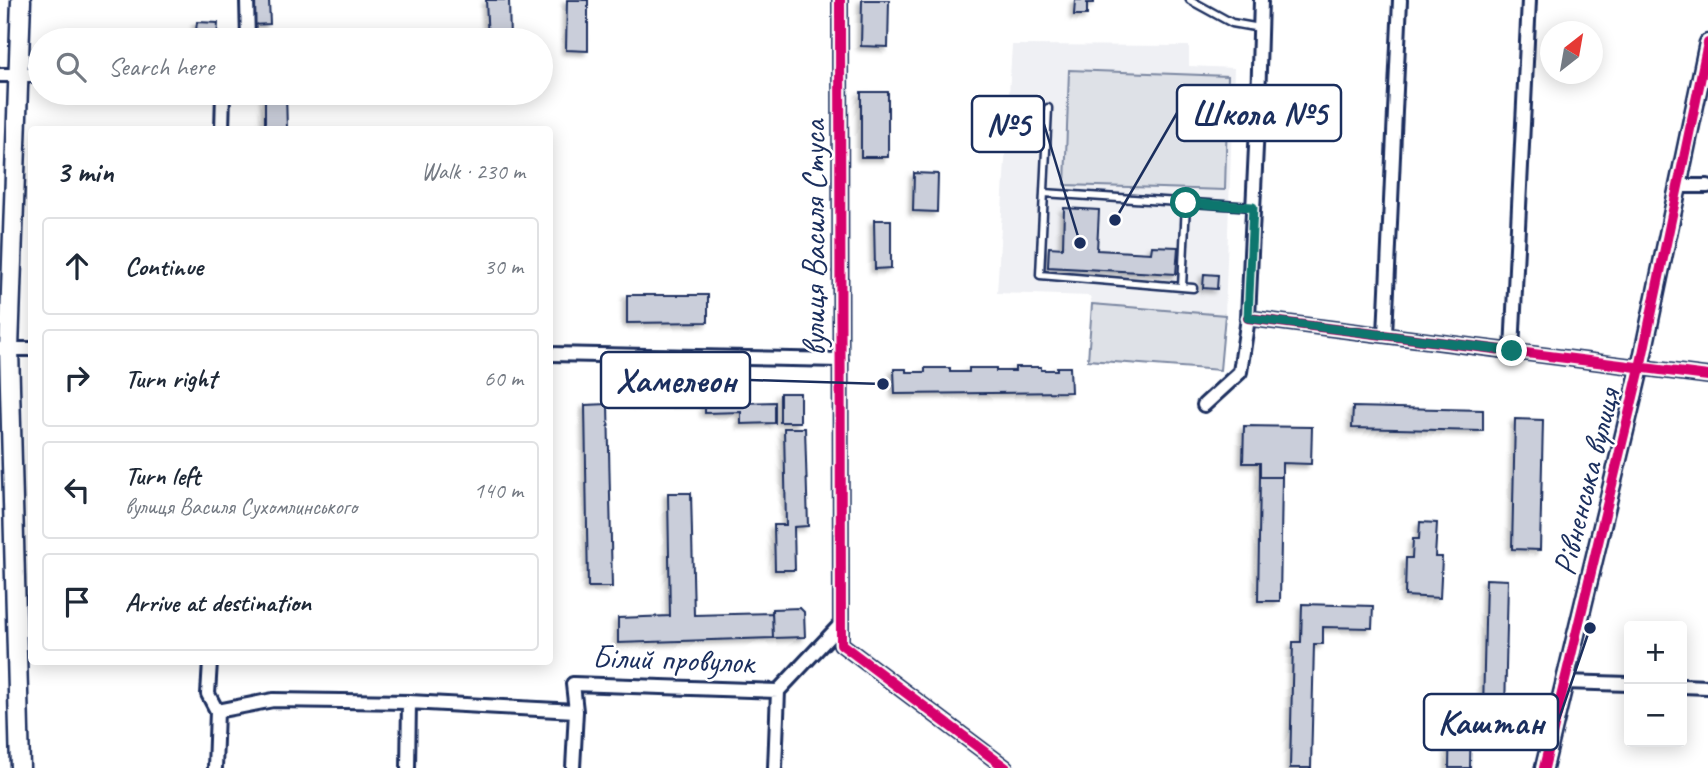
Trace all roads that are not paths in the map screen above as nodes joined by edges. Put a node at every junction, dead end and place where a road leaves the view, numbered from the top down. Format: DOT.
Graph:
graph roads {
  1 [pos="21,0"];
  2 [pos="247,0"];
  3 [pos="840,0"];
  4 [pos="1190,0"];
  5 [pos="1261,0"];
  6 [pos="1401,0"];
  7 [pos="1529,0"];
  8 [pos="248,28"];
  9 [pos="1260,28"];
  10 [pos="1708,43"];
  11 [pos="0,75"];
  12 [pos="19,75"];
  13 [pos="28,75"];
  14 [pos="223,105"];
  15 [pos="1048,107"];
  16 [pos="222,126"];
  17 [pos="1678,186"];
  18 [pos="1708,186"];
  19 [pos="1044,193"];
  20 [pos="1186,203"];
  21 [pos="1253,207"];
  22 [pos="1182,287"];
  23 [pos="1193,288"];
  24 [pos="1248,318"];
  25 [pos="1385,335"];
  26 [pos="5,349"];
  27 [pos="28,349"];
  28 [pos="1512,351"];
  29 [pos="553,354"];
  30 [pos="841,360"];
  31 [pos="1640,368"];
  32 [pos="1708,376"];
  33 [pos="1204,405"];
  34 [pos="841,624"];
  35 [pos="210,665"];
  36 [pos="1564,682"];
  37 [pos="1624,684"];
  38 [pos="1687,686"];
  39 [pos="1708,687"];
  40 [pos="778,691"];
  41 [pos="409,702"];
  42 [pos="217,711"];
  43 [pos="576,711"];
  44 [pos="20,768"];
  45 [pos="215,768"];
  46 [pos="408,768"];
  47 [pos="573,768"];
  48 [pos="775,768"];
  49 [pos="1006,768"];
  50 [pos="1544,768"];
  1 -- 12 [label="main road"];
  2 -- 8 [label="street"];
  3 -- 30 [label="street, вулиця Василя Стуса"];
  4 -- 9 [label="lane"];
  5 -- 9 [label="street"];
  6 -- 25 [label="street"];
  7 -- 28 [label="street"];
  9 -- 21 [label="street"];
  10 -- 17 [label="street, Рівненська вулиця"];
  11 -- 12 [label="street"];
  12 -- 13 [label="street"];
  12 -- 26 [label="main road"];
  14 -- 16 [label="street"];
  15 -- 19 [label="lane"];
  17 -- 18 [label="street"];
  17 -- 31 [label="street, Рівненська вулиця"];
  19 -- 20 [label="lane"];
  19 -- 22 [label="lane"];
  20 -- 21 [label="lane"];
  20 -- 22 [label="lane"];
  21 -- 24 [label="street"];
  22 -- 23 [label="lane"];
  24 -- 25 [label="street"];
  24 -- 33 [label="street"];
  25 -- 28 [label="street"];
  26 -- 27 [label="street"];
  26 -- 44 [label="main road"];
  28 -- 31 [label="street"];
  29 -- 30 [label="street"];
  30 -- 34 [label="street, вулиця Василя Стуса"];
  31 -- 32 [label="street"];
  31 -- 36 [label="street, Рівненська вулиця"];
  34 -- 40 [label="street"];
  34 -- 49 [label="street, вулиця Василя Стуса"];
  35 -- 42 [label="street"];
  36 -- 37 [label="street"];
  36 -- 50 [label="street, Рівненська вулиця"];
  38 -- 39 [label="street"];
  40 -- 43 [label="street, Білий провулок"];
  40 -- 48 [label="street, Білий провулок"];
  41 -- 42 [label="street"];
  41 -- 43 [label="street"];
  41 -- 46 [label="street"];
  42 -- 45 [label="street"];
  43 -- 47 [label="street, Білий провулок"];
}
